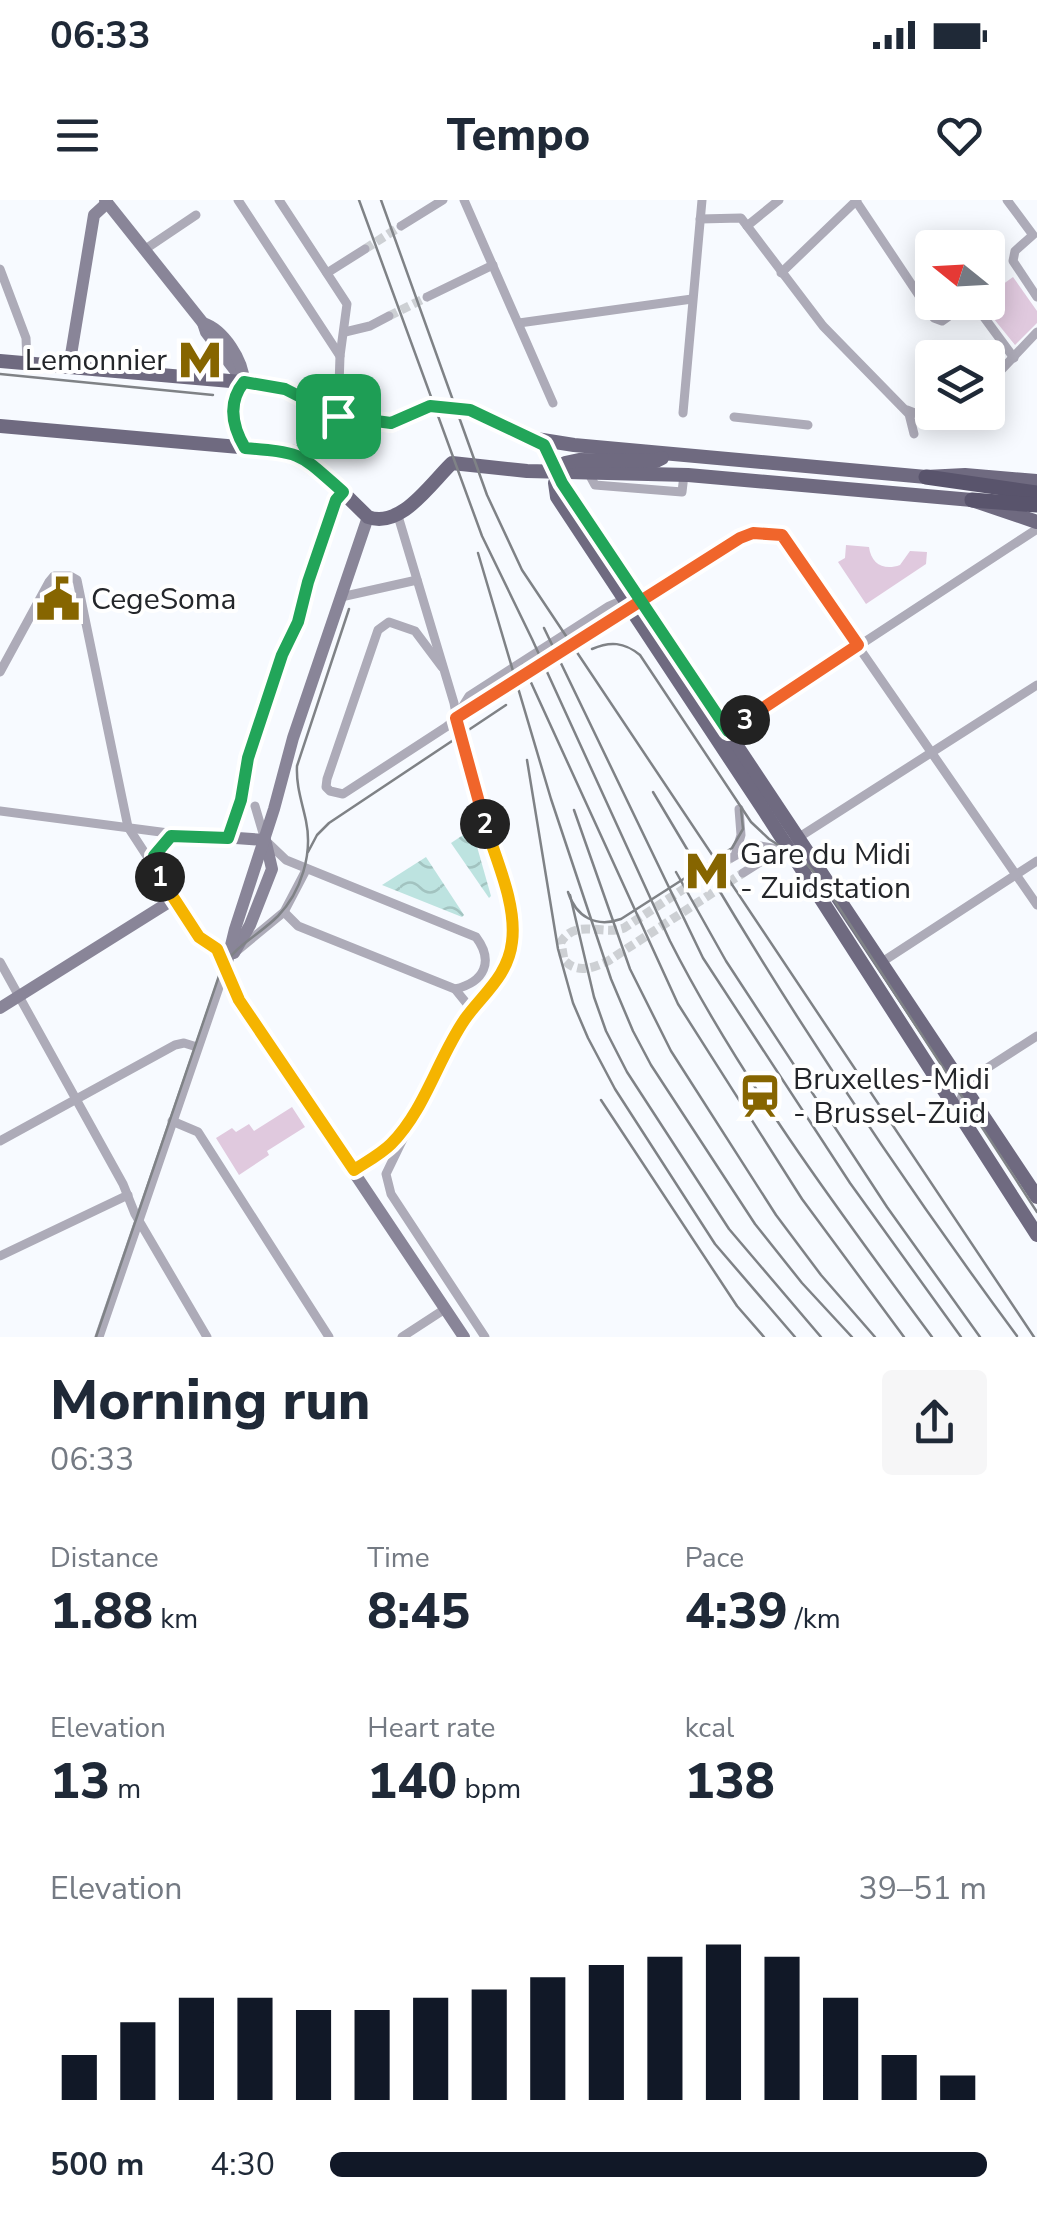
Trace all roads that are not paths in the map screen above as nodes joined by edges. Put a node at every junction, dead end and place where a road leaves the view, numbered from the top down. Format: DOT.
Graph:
graph roads {
  1 [pos="238,200"];
  2 [pos="279,200"];
  3 [pos="442,200"];
  4 [pos="464,200"];
  5 [pos="702,200"];
  6 [pos="779,200"];
  7 [pos="856,200"];
  8 [pos="1008,200"];
  9 [pos="106,202"];
  10 [pos="196,216"];
  11 [pos="700,219"];
  12 [pos="401,226"];
  13 [pos="748,226"];
  14 [pos="365,249"];
  15 [pos="144,250"];
  16 [pos="492,265"];
  17 [pos="0,269"];
  18 [pos="327,273"];
  19 [pos="781,273"];
  20 [pos="915,289"];
  21 [pos="427,297"];
  22 [pos="1037,297"];
  23 [pos="692,299"];
  24 [pos="390,316"];
  25 [pos="987,320"];
  26 [pos="519,323"];
  27 [pos="345,332"];
  28 [pos="1037,332"];
  29 [pos="340,356"];
  30 [pos="1014,358"];
  31 [pos="0,361"];
  32 [pos="27,363"];
  33 [pos="70,367"];
  34 [pos="1005,367"];
  35 [pos="244,382"];
  36 [pos="553,403"];
  37 [pos="906,410"];
  38 [pos="683,413"];
  39 [pos="915,413"];
  40 [pos="338,416"];
  41 [pos="734,418"];
  42 [pos="808,424"];
  43 [pos="0,426"];
  44 [pos="914,434"];
  45 [pos="530,438"];
  46 [pos="245,448"];
  47 [pos="672,453"];
  48 [pos="783,464"];
  49 [pos="559,472"];
  50 [pos="926,477"];
  51 [pos="1037,481"];
  52 [pos="781,483"];
  53 [pos="343,492"];
  54 [pos="1037,493"];
  55 [pos="972,500"];
  56 [pos="1037,506"];
  57 [pos="398,516"];
  58 [pos="372,518"];
  59 [pos="1037,526"];
  60 [pos="416,580"];
  61 [pos="341,597"];
  62 [pos="632,603"];
  63 [pos="591,617"];
  64 [pos="598,627"];
  65 [pos="858,645"];
  66 [pos="442,666"];
  67 [pos="0,672"];
  68 [pos="1037,684"];
  69 [pos="456,718"];
  70 [pos="722,735"];
  71 [pos="931,753"];
  72 [pos="254,806"];
  73 [pos="739,809"];
  74 [pos="0,811"];
  75 [pos="128,826"];
  76 [pos="180,834"];
  77 [pos="760,836"];
  78 [pos="228,838"];
  79 [pos="265,840"];
  80 [pos="789,844"];
  81 [pos="746,849"];
  82 [pos="1037,861"];
  83 [pos="154,866"];
  84 [pos="306,870"];
  85 [pos="743,873"];
  86 [pos="1016,874"];
  87 [pos="174,899"];
  88 [pos="1037,905"];
  89 [pos="284,912"];
  90 [pos="0,962"];
  91 [pos="882,962"];
  92 [pos="225,968"];
  93 [pos="456,989"];
  94 [pos="18,997"];
  95 [pos="0,1008"];
  96 [pos="472,1010"];
  97 [pos="1037,1036"];
  98 [pos="197,1047"];
  99 [pos="962,1087"];
  100 [pos="76,1100"];
  101 [pos="958,1110"];
  102 [pos="172,1120"];
  103 [pos="409,1122"];
  104 [pos="0,1141"];
  105 [pos="354,1170"];
  106 [pos="128,1195"];
  107 [pos="1037,1197"];
  108 [pos="139,1217"];
  109 [pos="1037,1234"];
  110 [pos="0,1256"];
  111 [pos="445,1309"];
  112 [pos="99,1337"];
  113 [pos="208,1337"];
  114 [pos="329,1337"];
  115 [pos="402,1337"];
  116 [pos="464,1337"];
  117 [pos="485,1337"];
  1 -- 29 [label="street"];
  2 -- 18 [label="street"];
  3 -- 12 [label="street"];
  4 -- 16 [label="street"];
  5 -- 11 [label="street"];
  6 -- 13 [label="street"];
  7 -- 19 [label="street"];
  7 -- 20 [label="street"];
  8 -- 22 [label="street"];
  9 -- 15 [label="main road"];
  9 -- 33 [label="main road"];
  10 -- 15 [label="street"];
  11 -- 13 [label="street"];
  11 -- 23 [label="street"];
  13 -- 19 [label="street"];
  14 -- 18 [label="street"];
  15 -- 35 [label="main road"];
  16 -- 21 [label="street"];
  16 -- 26 [label="street"];
  17 -- 32 [label="street"];
  18 -- 27 [label="street"];
  19 -- 37 [label="street"];
  23 -- 26 [label="street"];
  23 -- 38 [label="street"];
  24 -- 27 [label="street"];
  25 -- 30 [label="street"];
  26 -- 36 [label="street"];
  27 -- 29 [label="street"];
  28 -- 30 [label="street"];
  29 -- 40 [label="street"];
  30 -- 34 [label="street"];
  31 -- 32 [label="main road"];
  32 -- 33 [label="main road"];
  33 -- 35 [label="main road"];
  35 -- 40 [label="main road"];
  35 -- 46 [label="main road"];
  37 -- 39 [label="street"];
  37 -- 44 [label="street"];
  40 -- 45 [label="main road"];
  41 -- 42 [label="street"];
  43 -- 46 [label="main road"];
  45 -- 47 [label="main road"];
  45 -- 49 [label="main road"];
  46 -- 53 [label="main road"];
  47 -- 48 [label="main road"];
  47 -- 49 [label="main road"];
  48 -- 50 [label="main road"];
  48 -- 52 [label="street"];
  49 -- 52 [label="main road"];
  49 -- 57 [label="main road"];
  49 -- 62 [label="main road"];
  49 -- 62 [label="main road"];
  50 -- 51 [label="main road"];
  50 -- 54 [label="highway"];
  52 -- 55 [label="main road"];
  53 -- 58 [label="main road"];
  53 -- 78 [label="street"];
  55 -- 56 [label="highway"];
  55 -- 59 [label="main road"];
  57 -- 58 [label="main road"];
  57 -- 60 [label="street"];
  58 -- 61 [label="main road"];
  59 -- 65 [label="street"];
  60 -- 61 [label="street"];
  60 -- 66 [label="street"];
  61 -- 79 [label="main road"];
  62 -- 63 [label="street"];
  62 -- 64 [label="street"];
  62 -- 65 [label="street"];
  62 -- 70 [label="main road"];
  63 -- 64 [label="street"];
  63 -- 69 [label="street"];
  64 -- 69 [label="street"];
  65 -- 70 [label="street"];
  65 -- 71 [label="street"];
  66 -- 69 [label="street"];
  66 -- 69 [label="street"];
  67 -- 75 [label="street"];
  68 -- 71 [label="street"];
  69 -- 96 [label="street"];
  70 -- 80 [label="main road"];
  71 -- 80 [label="street"];
  71 -- 86 [label="street"];
  72 -- 79 [label="street"];
  73 -- 81 [label="street"];
  74 -- 75 [label="street"];
  75 -- 76 [label="street"];
  75 -- 83 [label="street"];
  76 -- 78 [label="main road"];
  76 -- 83 [label="main road"];
  77 -- 81 [label="street"];
  78 -- 79 [label="main road"];
  79 -- 84 [label="street"];
  79 -- 92 [label="main road"];
  80 -- 81 [label="street"];
  80 -- 85 [label="street"];
  80 -- 91 [label="main road"];
  80 -- 101 [label="main road"];
  82 -- 86 [label="street"];
  83 -- 87 [label="main road"];
  84 -- 89 [label="street"];
  84 -- 93 [label="street"];
  86 -- 88 [label="street"];
  86 -- 91 [label="street"];
  87 -- 92 [label="main road"];
  87 -- 94 [label="main road"];
  89 -- 92 [label="street"];
  89 -- 93 [label="street"];
  90 -- 94 [label="street"];
  91 -- 99 [label="main road"];
  92 -- 98 [label="street"];
  92 -- 105 [label="main road"];
  93 -- 96 [label="street"];
  94 -- 95 [label="main road"];
  94 -- 100 [label="street"];
  96 -- 103 [label="street"];
  97 -- 99 [label="street"];
  98 -- 100 [label="street"];
  98 -- 102 [label="street"];
  99 -- 101 [label="street"];
  99 -- 107 [label="main road"];
  100 -- 104 [label="street"];
  100 -- 106 [label="street"];
  101 -- 109 [label="main road"];
  102 -- 108 [label="street"];
  102 -- 114 [label="street"];
  103 -- 105 [label="street"];
  103 -- 117 [label="street"];
  105 -- 111 [label="main road"];
  106 -- 108 [label="street"];
  106 -- 110 [label="street"];
  108 -- 112 [label="street"];
  108 -- 113 [label="street"];
  111 -- 115 [label="street"];
  111 -- 116 [label="main road"];
}
